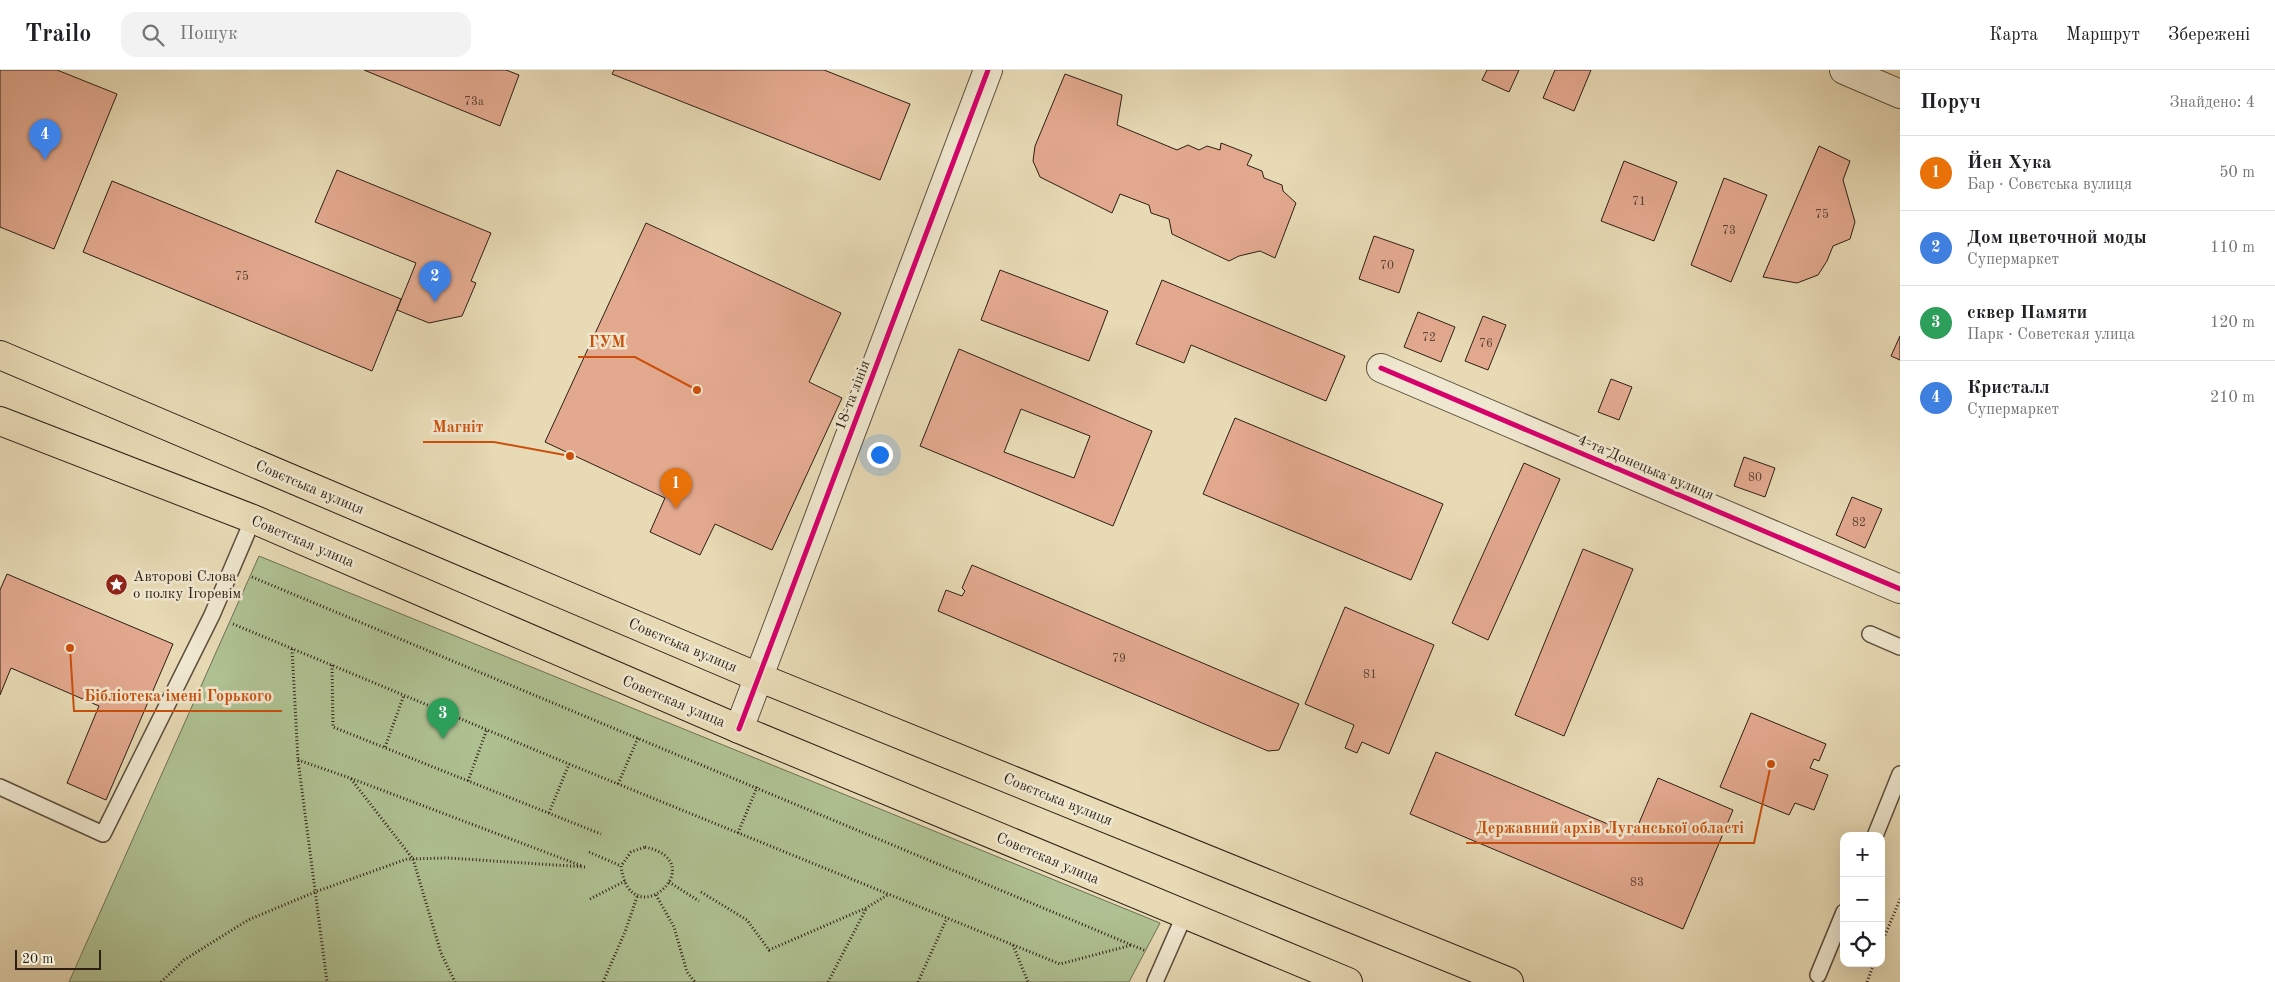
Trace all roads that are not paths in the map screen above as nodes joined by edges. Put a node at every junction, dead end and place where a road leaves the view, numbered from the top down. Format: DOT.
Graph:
graph roads {
  1 [pos="988,70"];
  2 [pos="1844,70"];
  3 [pos="1900,94"];
  4 [pos="0,355"];
  5 [pos="1381,368"];
  6 [pos="0,421"];
  7 [pos="253,519"];
  8 [pos="1900,589"];
  9 [pos="1870,634"];
  10 [pos="1900,647"];
  11 [pos="758,677"];
  12 [pos="739,729"];
  13 [pos="1900,774"];
  14 [pos="0,787"];
  15 [pos="1877,832"];
  16 [pos="1185,914"];
  17 [pos="1840,922"];
  18 [pos="1818,975"];
  19 [pos="1155,982"];
  20 [pos="1348,982"];
  21 [pos="1509,982"];
  1 -- 11 [label="street, 18-та лінія"];
  2 -- 3 [label="street"];
  4 -- 11 [label="main road, Совєтська вулиця"];
  5 -- 8 [label="street, 4-та Донецька вулиця"];
  6 -- 7 [label="main road, Советская улица"];
  7 -- 12 [label="main road, Советская улица"];
  7 -- 14 [label="lane"];
  9 -- 10 [label="lane"];
  11 -- 12 [label="street, 18-та лінія"];
  11 -- 21 [label="main road, Совєтська вулиця"];
  12 -- 16 [label="main road, Советская улица"];
  13 -- 15 [label="lane"];
  16 -- 19 [label="lane"];
  16 -- 20 [label="main road, Советская улица"];
  17 -- 18 [label="lane"];
}
